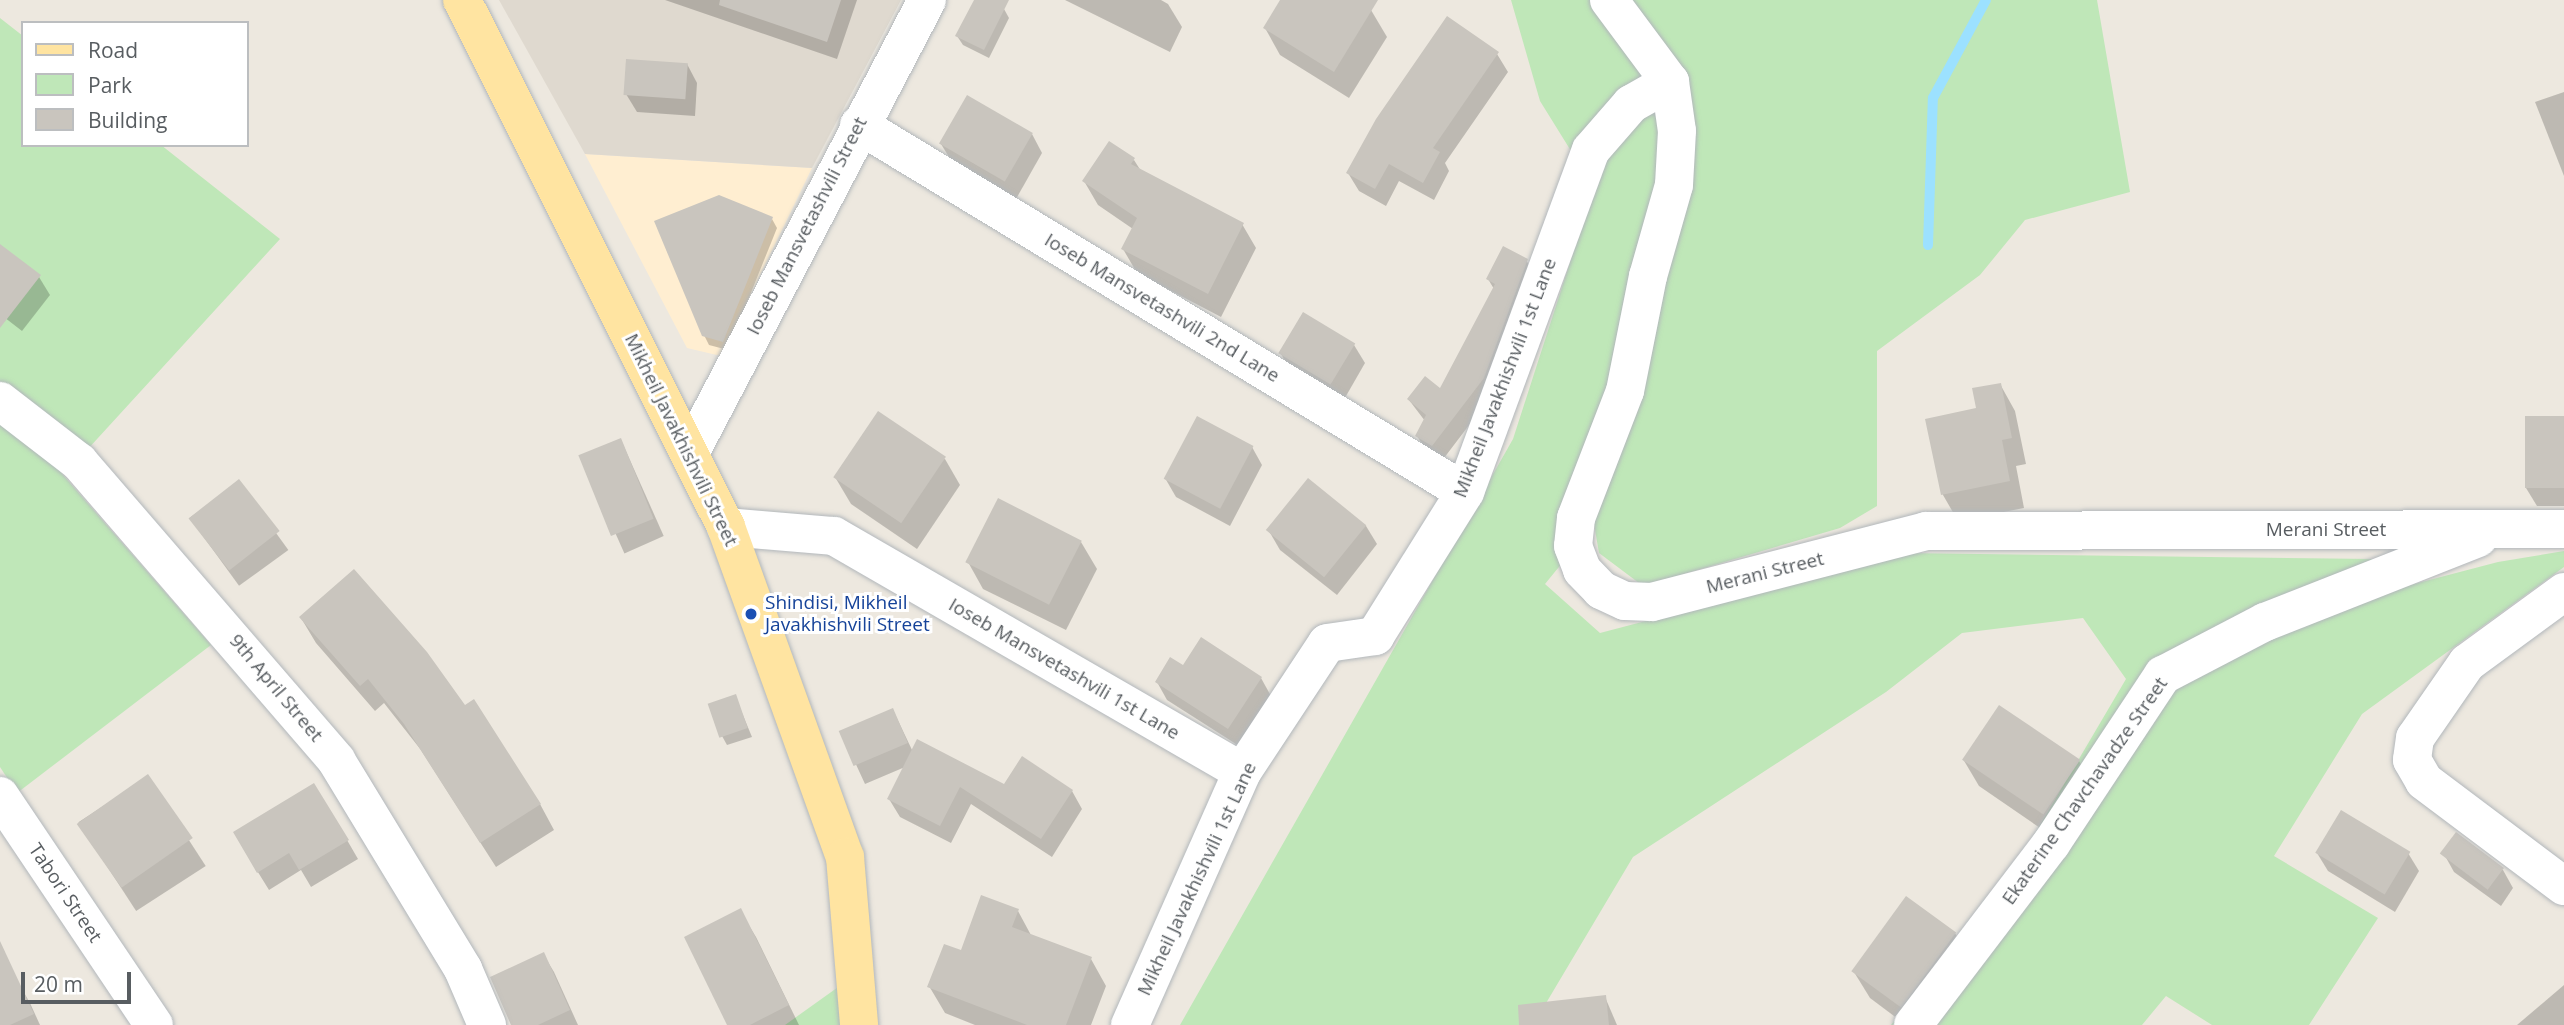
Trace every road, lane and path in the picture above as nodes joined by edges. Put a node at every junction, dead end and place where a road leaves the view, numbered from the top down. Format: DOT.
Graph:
graph roads {
  1 [pos="462,0"];
  2 [pos="927,0"];
  3 [pos="1609,0"];
  4 [pos="1670,82"];
  5 [pos="859,125"];
  6 [pos="0,401"];
  7 [pos="690,453"];
  8 [pos="1465,492"];
  9 [pos="726,527"];
  10 [pos="2564,529"];
  11 [pos="2494,532"];
  12 [pos="2564,592"];
  13 [pos="1242,772"];
  14 [pos="0,796"];
  15 [pos="2564,886"];
  16 [pos="154,1025"];
  17 [pos="487,1025"];
  18 [pos="859,1025"];
  19 [pos="1130,1025"];
  20 [pos="1913,1025"];
  1 -- 7 [label="main road, Mikheil Javakhishvili Street"];
  2 -- 5 [label="street, Ioseb Mansvetashvili Street"];
  3 -- 4 [label="street, Merani Street"];
  4 -- 8 [label="street, Mikheil Javakhishvili 1st Lane"];
  4 -- 11 [label="street, Merani Street"];
  5 -- 7 [label="street, Ioseb Mansvetashvili Street"];
  5 -- 8 [label="street, Ioseb Mansvetashvili 2nd Lane"];
  6 -- 17 [label="street, 9th April Street"];
  7 -- 9 [label="main road, Mikheil Javakhishvili Street"];
  8 -- 13 [label="street, Mikheil Javakhishvili 1st Lane"];
  9 -- 13 [label="street, Ioseb Mansvetashvili 1st Lane"];
  9 -- 18 [label="main road, Mikheil Javakhishvili Street"];
  10 -- 11 [label="street, Merani Street"];
  11 -- 20 [label="street, Ekaterine Chavchavadze Street"];
  12 -- 15 [label="street"];
  13 -- 19 [label="street, Mikheil Javakhishvili 1st Lane"];
  14 -- 16 [label="street, Tabori Street"];
}
